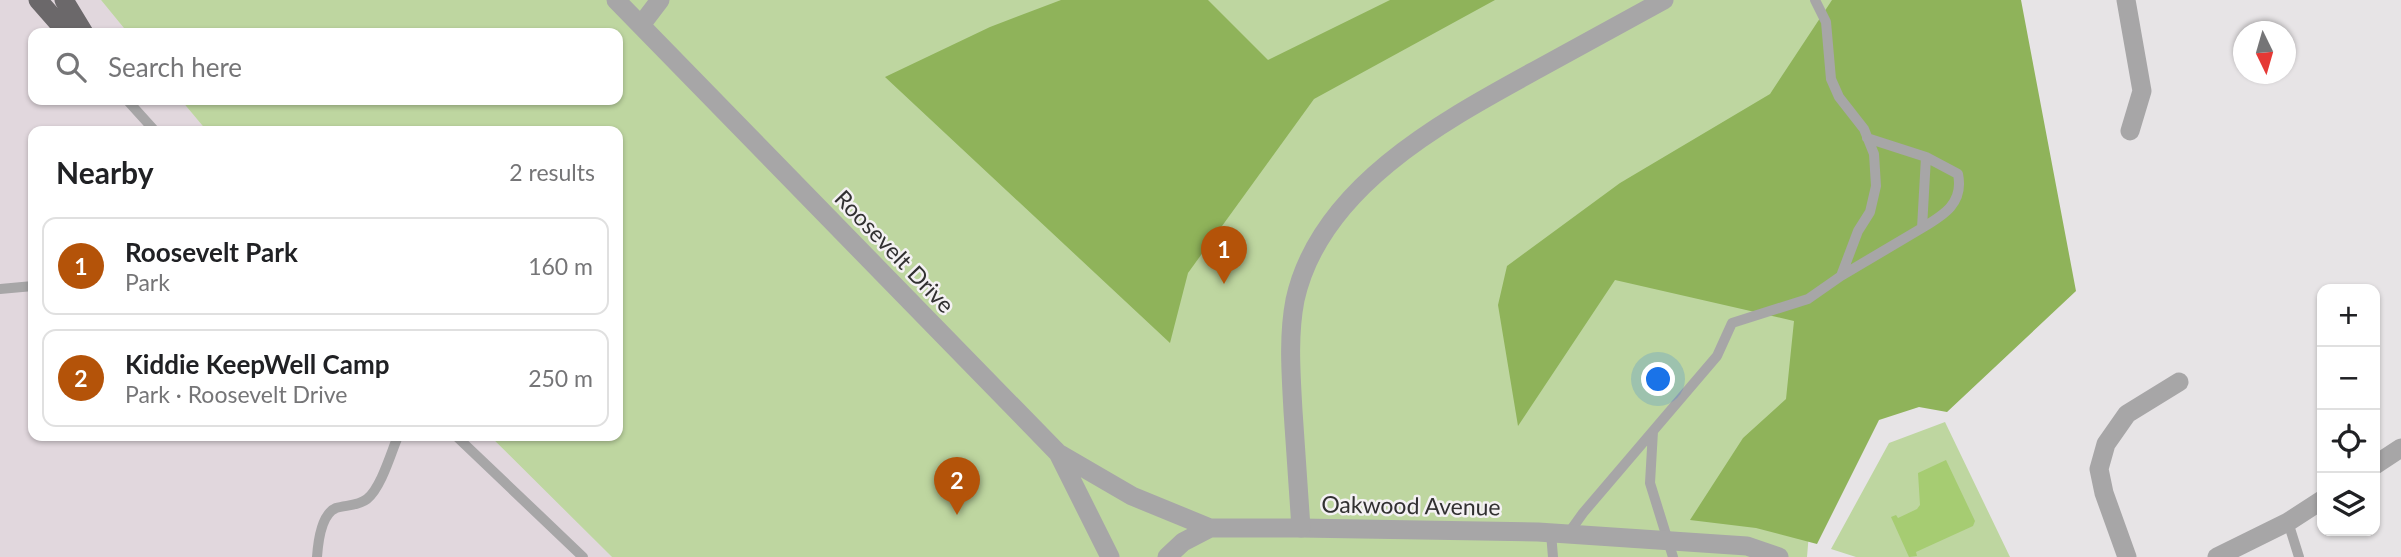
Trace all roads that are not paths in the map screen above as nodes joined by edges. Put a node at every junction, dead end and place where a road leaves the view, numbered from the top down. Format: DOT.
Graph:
graph roads {
  1 [pos="38,0"];
  2 [pos="64,0"];
  3 [pos="617,0"];
  4 [pos="660,0"];
  5 [pos="1664,0"];
  6 [pos="1815,0"];
  7 [pos="2126,0"];
  8 [pos="641,25"];
  9 [pos="63,28"];
  10 [pos="81,28"];
  11 [pos="132,105"];
  12 [pos="150,126"];
  13 [pos="2130,131"];
  14 [pos="1867,138"];
  15 [pos="1926,157"];
  16 [pos="1922,228"];
  17 [pos="1841,276"];
  18 [pos="28,286"];
  19 [pos="0,289"];
  20 [pos="2179,382"];
  21 [pos="1653,431"];
  22 [pos="396,441"];
  23 [pos="461,441"];
  24 [pos="2401,448"];
  25 [pos="1058,453"];
  26 [pos="2380,463"];
  27 [pos="2317,503"];
  28 [pos="2288,522"];
  29 [pos="1210,528"];
  30 [pos="1301,528"];
  31 [pos="1560,533"];
  32 [pos="1670,549"];
  33 [pos="317,557"];
  34 [pos="583,557"];
  35 [pos="1110,557"];
  36 [pos="1167,557"];
  37 [pos="1553,557"];
  38 [pos="1779,557"];
  39 [pos="2127,557"];
  40 [pos="2217,557"];
  41 [pos="2299,557"];
  1 -- 9 [label="highway"];
  2 -- 10 [label="highway"];
  3 -- 8 [label="street, Roosevelt Drive"];
  4 -- 8 [label="street"];
  5 -- 30 [label="street"];
  6 -- 14 [label="lane"];
  7 -- 13 [label="street"];
  8 -- 25 [label="street, Roosevelt Drive"];
  11 -- 12 [label="lane"];
  14 -- 15 [label="lane"];
  14 -- 17 [label="lane"];
  15 -- 16 [label="lane"];
  15 -- 16 [label="lane"];
  16 -- 17 [label="lane"];
  17 -- 21 [label="lane"];
  18 -- 19 [label="lane"];
  20 -- 39 [label="street"];
  21 -- 31 [label="lane"];
  21 -- 32 [label="lane"];
  22 -- 33 [label="lane"];
  23 -- 34 [label="lane"];
  24 -- 26 [label="street"];
  25 -- 29 [label="street, Oakwood Avenue"];
  25 -- 35 [label="street, Roosevelt Drive"];
  27 -- 28 [label="street"];
  28 -- 40 [label="street"];
  28 -- 41 [label="lane"];
  29 -- 30 [label="street, Oakwood Avenue"];
  29 -- 36 [label="street"];
  30 -- 31 [label="street, Oakwood Avenue"];
  31 -- 32 [label="street, Oakwood Avenue"];
  31 -- 37 [label="lane"];
  32 -- 38 [label="street, Oakwood Avenue"];
}
